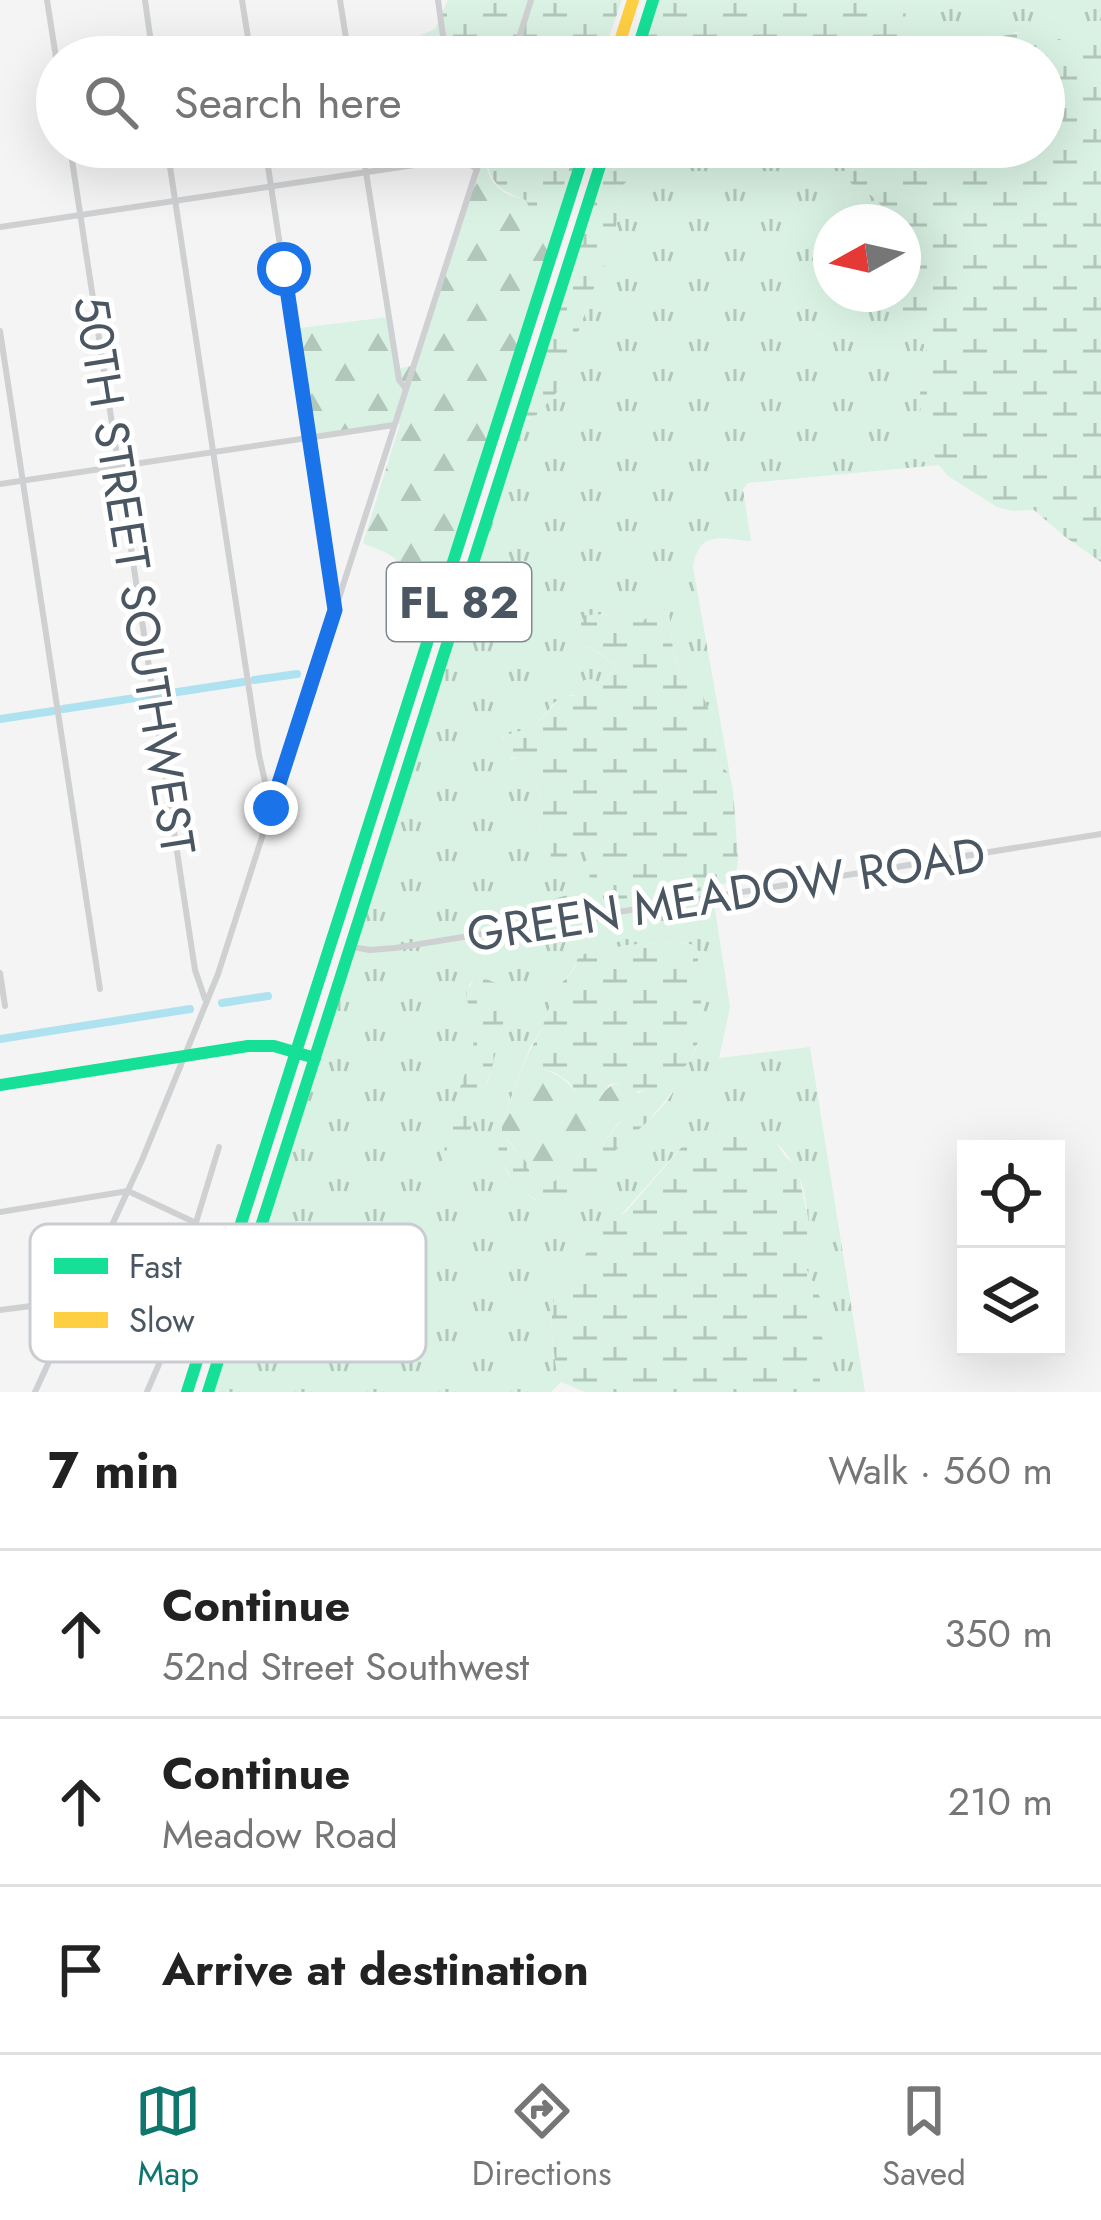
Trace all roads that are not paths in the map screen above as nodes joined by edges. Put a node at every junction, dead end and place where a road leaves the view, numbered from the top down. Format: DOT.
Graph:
graph roads {
  1 [pos="47,0"];
  2 [pos="145,0"];
  3 [pos="242,0"];
  4 [pos="340,0"];
  5 [pos="438,0"];
  6 [pos="531,0"];
  7 [pos="633,0"];
  8 [pos="653,0"];
  9 [pos="53,36"];
  10 [pos="151,36"];
  11 [pos="248,36"];
  12 [pos="346,36"];
  13 [pos="443,36"];
  14 [pos="520,36"];
  15 [pos="622,36"];
  16 [pos="642,36"];
  17 [pos="73,168"];
  18 [pos="171,168"];
  19 [pos="268,168"];
  20 [pos="366,168"];
  21 [pos="388,168"];
  22 [pos="579,168"];
  23 [pos="600,168"];
  24 [pos="477,169"];
  25 [pos="366,171"];
  26 [pos="577,174"];
  27 [pos="596,180"];
  28 [pos="271,185"];
  29 [pos="176,200"];
  30 [pos="80,215"];
  31 [pos="0,227"];
  32 [pos="0,331"];
  33 [pos="406,389"];
  34 [pos="394,425"];
  35 [pos="309,437"];
  36 [pos="213,452"];
  37 [pos="118,466"];
  38 [pos="23,481"];
  39 [pos="0,484"];
  40 [pos="335,610"];
  41 [pos="271,808"];
  42 [pos="1101,834"];
  43 [pos="350,947"];
  44 [pos="0,974"];
  45 [pos="100,989"];
  46 [pos="207,1002"];
  47 [pos="5,1006"];
  48 [pos="295,1052"];
  49 [pos="185,1056"];
  50 [pos="315,1058"];
  51 [pos="0,1085"];
  52 [pos="219,1147"];
  53 [pos="128,1191"];
  54 [pos="0,1211"];
  55 [pos="196,1223"];
  56 [pos="113,1224"];
  57 [pos="241,1224"];
  58 [pos="262,1224"];
  59 [pos="30,1306"];
  60 [pos="0,1310"];
  61 [pos="49,1362"];
  62 [pos="160,1362"];
  63 [pos="202,1362"];
  64 [pos="218,1362"];
  65 [pos="35,1392"];
  66 [pos="147,1392"];
  67 [pos="191,1392"];
  68 [pos="208,1392"];
  1 -- 9 [label="street"];
  2 -- 10 [label="street"];
  3 -- 11 [label="street"];
  4 -- 12 [label="street"];
  5 -- 13 [label="street"];
  6 -- 14 [label="street"];
  7 -- 15 [label="main road"];
  8 -- 16 [label="main road"];
  17 -- 30 [label="street, 50TH STREET SOUTHWEST"];
  18 -- 29 [label="street"];
  19 -- 28 [label="street"];
  20 -- 25 [label="street"];
  21 -- 25 [label="street"];
  22 -- 26 [label="main road, FL 82"];
  23 -- 27 [label="main road, FL 82"];
  24 -- 33 [label="street"];
  25 -- 28 [label="street"];
  25 -- 33 [label="street"];
  26 -- 27 [label="main road"];
  26 -- 48 [label="main road, FL 82"];
  27 -- 43 [label="main road, FL 82"];
  28 -- 29 [label="street"];
  28 -- 35 [label="street"];
  29 -- 30 [label="street"];
  29 -- 36 [label="street"];
  30 -- 31 [label="street"];
  30 -- 37 [label="street, 50TH STREET SOUTHWEST"];
  32 -- 38 [label="street"];
  33 -- 34 [label="street"];
  34 -- 35 [label="street"];
  34 -- 40 [label="street"];
  35 -- 36 [label="street"];
  35 -- 40 [label="street"];
  36 -- 37 [label="street"];
  36 -- 41 [label="street"];
  37 -- 38 [label="street"];
  37 -- 46 [label="street, 50TH STREET SOUTHWEST"];
  38 -- 39 [label="street"];
  38 -- 45 [label="street"];
  40 -- 41 [label="street"];
  41 -- 46 [label="street"];
  42 -- 43 [label="street, GREEN MEADOW ROAD"];
  43 -- 50 [label="main road, FL 82"];
  44 -- 47 [label="street"];
  46 -- 49 [label="street"];
  48 -- 49 [label="main road"];
  48 -- 50 [label="main road"];
  48 -- 57 [label="main road, FL 82"];
  49 -- 51 [label="main road"];
  49 -- 53 [label="street"];
  50 -- 58 [label="main road, FL 82"];
  52 -- 55 [label="street"];
  53 -- 54 [label="street"];
  53 -- 55 [label="street"];
  53 -- 56 [label="street"];
  59 -- 60 [label="street"];
  61 -- 65 [label="street"];
  62 -- 66 [label="street"];
  63 -- 67 [label="main road, FL 82"];
  64 -- 68 [label="main road, FL 82"];
}
